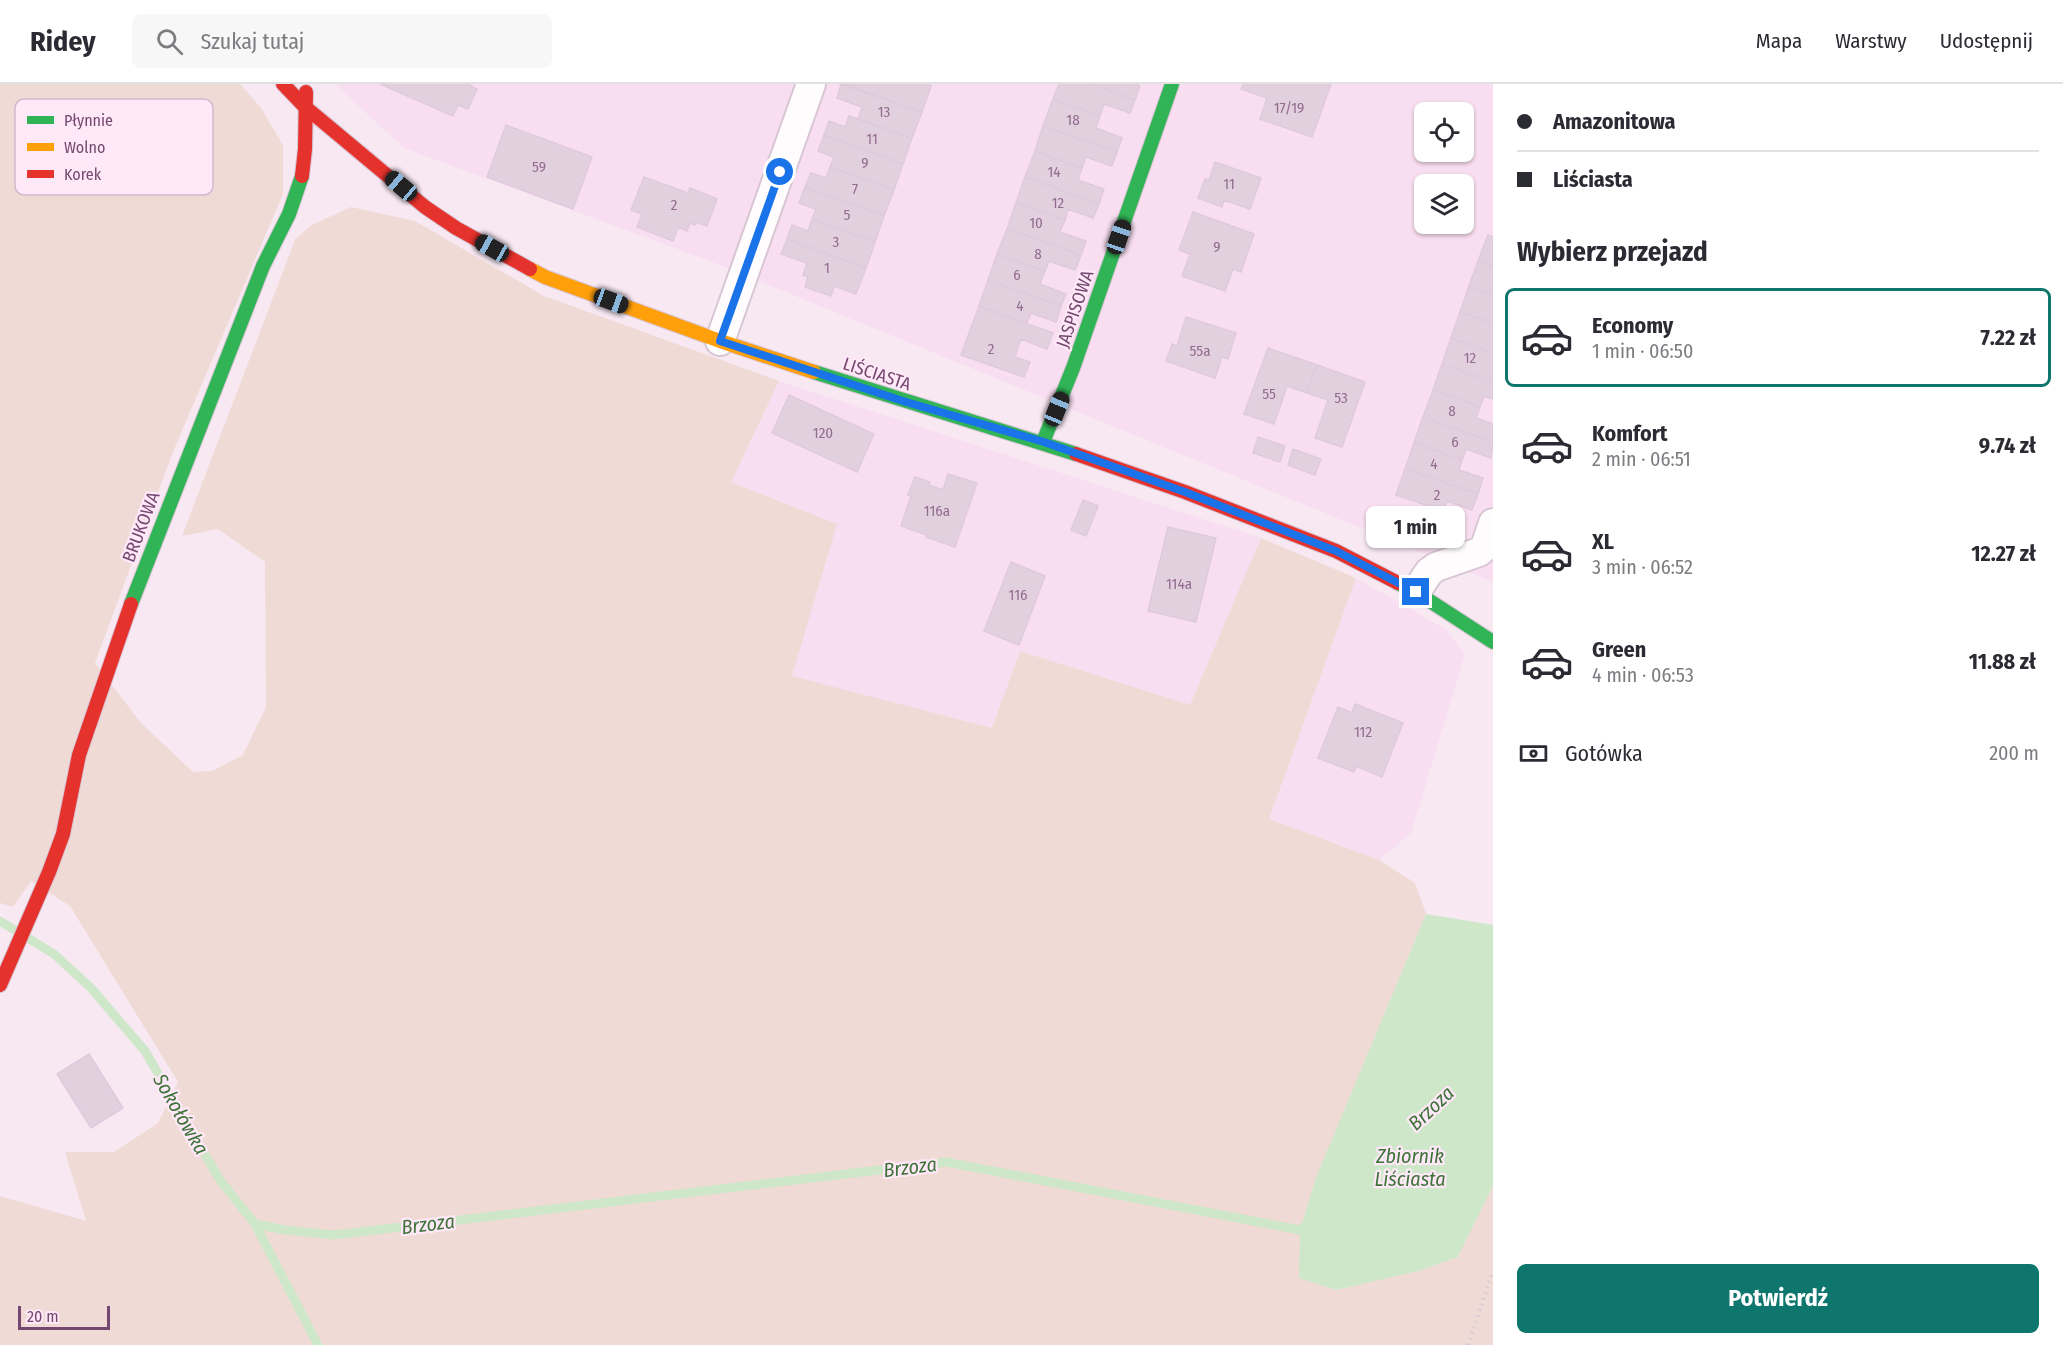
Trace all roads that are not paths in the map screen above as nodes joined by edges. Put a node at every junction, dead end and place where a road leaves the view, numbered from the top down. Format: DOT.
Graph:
graph roads {
  1 [pos="283,84"];
  2 [pos="307,84"];
  3 [pos="811,84"];
  4 [pos="1172,84"];
  5 [pos="304,106"];
  6 [pos="720,341"];
  7 [pos="1044,442"];
  8 [pos="1493,523"];
  9 [pos="1416,592"];
  10 [pos="1493,642"];
  11 [pos="0,985"];
  1 -- 5 [label="street, LIŚCIASTA"];
  2 -- 5 [label="street, BRUKOWA"];
  3 -- 6 [label="street"];
  4 -- 7 [label="street, JASPISOWA"];
  5 -- 6 [label="street, LIŚCIASTA"];
  5 -- 11 [label="street, BRUKOWA"];
  6 -- 7 [label="street, LIŚCIASTA"];
  7 -- 9 [label="street, LIŚCIASTA"];
  8 -- 9 [label="street"];
  9 -- 10 [label="street, LIŚCIASTA"];
}
